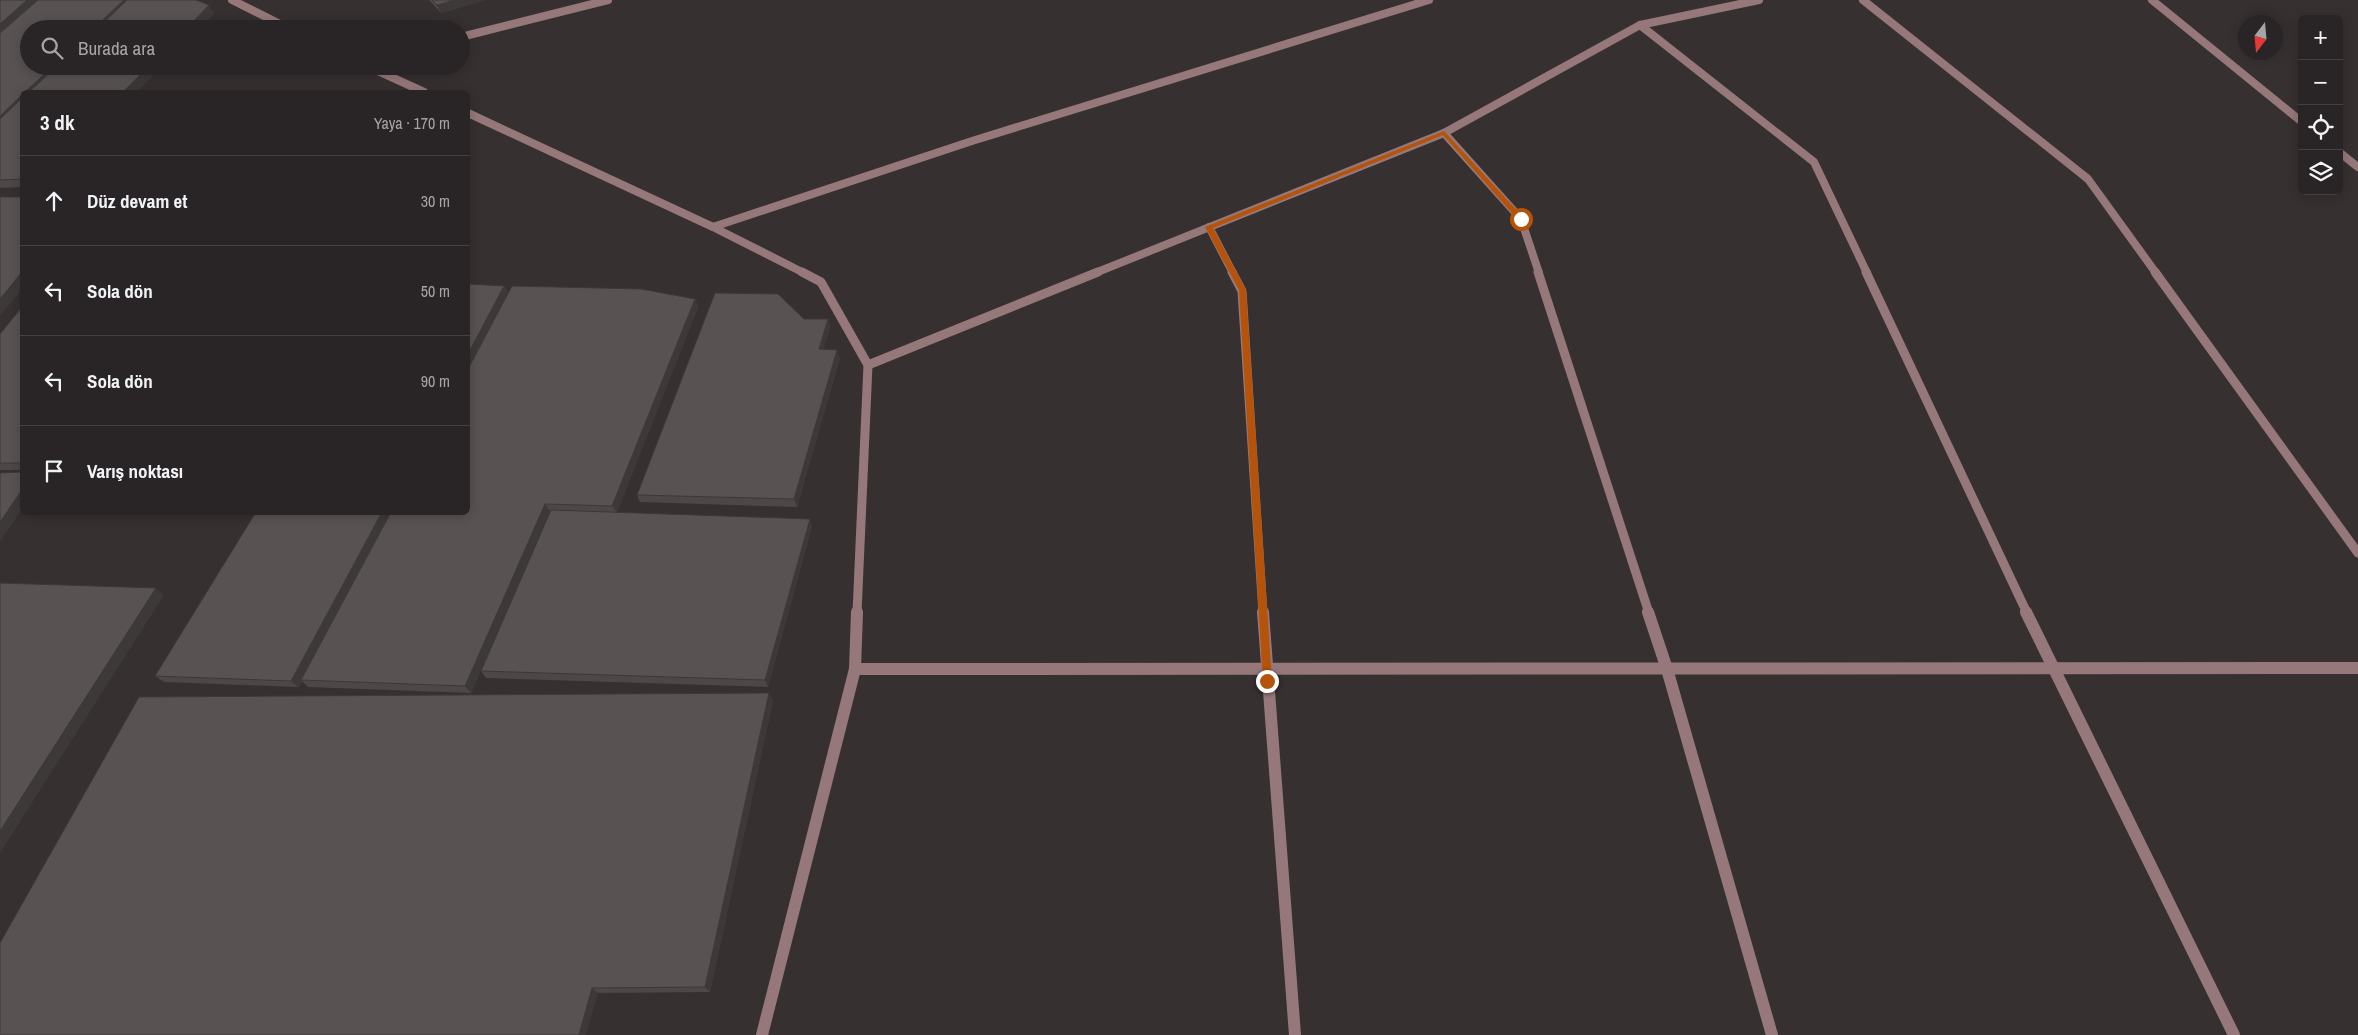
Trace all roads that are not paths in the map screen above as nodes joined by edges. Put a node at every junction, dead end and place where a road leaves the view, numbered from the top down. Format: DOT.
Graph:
graph roads {
  1 [pos="232,0"];
  2 [pos="608,0"];
  3 [pos="1429,0"];
  4 [pos="1759,0"];
  5 [pos="1863,0"];
  6 [pos="2152,0"];
  7 [pos="272,20"];
  8 [pos="1640,25"];
  9 [pos="470,35"];
  10 [pos="387,75"];
  11 [pos="420,90"];
  12 [pos="470,114"];
  13 [pos="2298,119"];
  14 [pos="1444,133"];
  15 [pos="2343,155"];
  16 [pos="2358,167"];
  17 [pos="713,227"];
  18 [pos="1209,227"];
  19 [pos="868,365"];
  20 [pos="2358,553"];
  21 [pos="1267,668"];
  22 [pos="2053,668"];
  23 [pos="2358,668"];
  24 [pos="855,669"];
  25 [pos="1668,669"];
  26 [pos="762,1035"];
  27 [pos="1295,1035"];
  28 [pos="1772,1035"];
  29 [pos="2234,1035"];
  1 -- 7 [label="street"];
  2 -- 9 [label="street"];
  3 -- 17 [label="street"];
  4 -- 8 [label="street"];
  5 -- 20 [label="street"];
  6 -- 13 [label="street"];
  8 -- 14 [label="street"];
  8 -- 22 [label="street"];
  10 -- 11 [label="street"];
  12 -- 17 [label="street"];
  14 -- 18 [label="street"];
  14 -- 25 [label="street"];
  15 -- 16 [label="street"];
  17 -- 19 [label="street"];
  18 -- 19 [label="street"];
  18 -- 21 [label="street"];
  19 -- 24 [label="street"];
  21 -- 24 [label="street"];
  21 -- 25 [label="street"];
  21 -- 27 [label="street"];
  22 -- 23 [label="street"];
  22 -- 25 [label="street"];
  22 -- 29 [label="street"];
  24 -- 26 [label="street"];
  25 -- 28 [label="street"];
}
